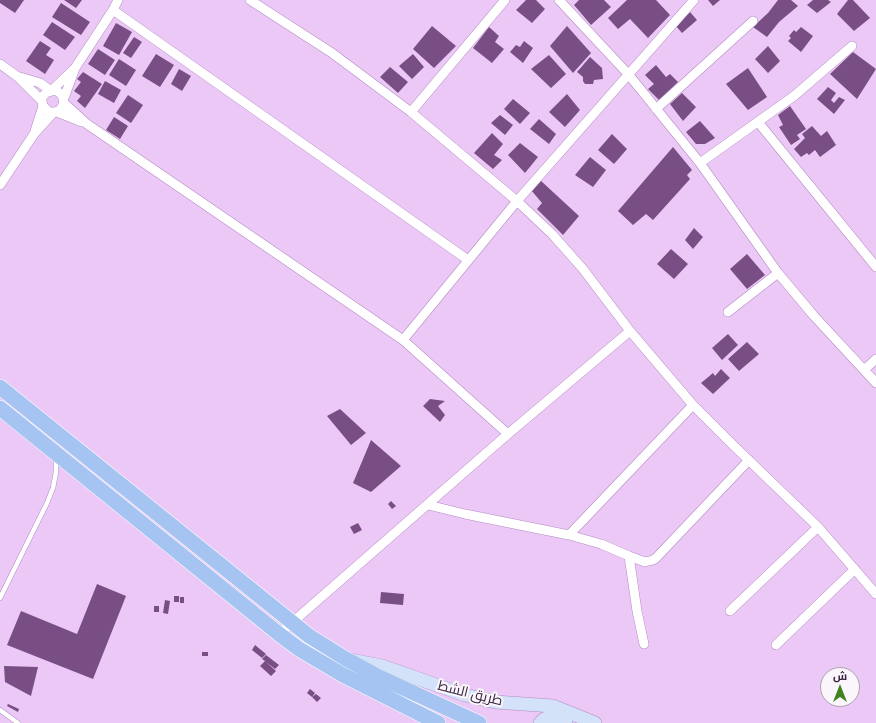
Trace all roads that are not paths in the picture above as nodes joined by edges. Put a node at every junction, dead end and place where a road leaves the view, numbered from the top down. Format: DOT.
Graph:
graph roads {
  1 [pos="118,0"];
  2 [pos="250,0"];
  3 [pos="504,0"];
  4 [pos="559,0"];
  5 [pos="694,0"];
  6 [pos="113,10"];
  7 [pos="752,21"];
  8 [pos="852,46"];
  9 [pos="0,64"];
  10 [pos="75,68"];
  11 [pos="629,75"];
  12 [pos="18,77"];
  13 [pos="51,90"];
  14 [pos="64,101"];
  15 [pos="42,104"];
  16 [pos="656,109"];
  17 [pos="55,112"];
  18 [pos="411,112"];
  19 [pos="758,122"];
  20 [pos="87,124"];
  21 [pos="34,134"];
  22 [pos="700,163"];
  23 [pos="0,186"];
  24 [pos="517,201"];
  25 [pos="468,260"];
  26 [pos="876,267"];
  27 [pos="778,273"];
  28 [pos="728,312"];
  29 [pos="630,332"];
  30 [pos="403,340"];
  31 [pos="876,359"];
  32 [pos="864,370"];
  33 [pos="876,383"];
  34 [pos="0,387"];
  35 [pos="693,404"];
  36 [pos="0,408"];
  37 [pos="508,434"];
  38 [pos="56,454"];
  39 [pos="749,460"];
  40 [pos="108,475"];
  41 [pos="98,488"];
  42 [pos="428,504"];
  43 [pos="818,527"];
  44 [pos="569,535"];
  45 [pos="629,556"];
  46 [pos="855,569"];
  47 [pos="876,594"];
  48 [pos="0,598"];
  49 [pos="730,611"];
  50 [pos="292,623"];
  51 [pos="279,634"];
  52 [pos="644,644"];
  53 [pos="776,645"];
  54 [pos="346,659"];
  55 [pos="0,710"];
  56 [pos="18,723"];
  57 [pos="438,723"];
  58 [pos="479,723"];
  59 [pos="540,723"];
  60 [pos="566,723"];
  61 [pos="595,723"];
  1 -- 6 [label="street"];
  2 -- 18 [label="street"];
  3 -- 18 [label="street"];
  4 -- 11 [label="street"];
  5 -- 11 [label="street"];
  6 -- 10 [label="street"];
  6 -- 25 [label="street"];
  7 -- 16 [label="street"];
  8 -- 19 [label="street"];
  9 -- 12 [label="street"];
  10 -- 13 [label="street"];
  10 -- 14 [label="street"];
  11 -- 16 [label="street"];
  11 -- 24 [label="street"];
  12 -- 13 [label="street"];
  12 -- 15 [label="street"];
  13 -- 14 [label="street"];
  13 -- 15 [label="street"];
  14 -- 17 [label="street"];
  14 -- 20 [label="street"];
  15 -- 17 [label="street"];
  15 -- 21 [label="street"];
  16 -- 22 [label="street"];
  17 -- 20 [label="street"];
  17 -- 21 [label="street"];
  18 -- 24 [label="street"];
  19 -- 22 [label="street"];
  19 -- 26 [label="street"];
  20 -- 30 [label="street"];
  21 -- 23 [label="street"];
  22 -- 27 [label="street"];
  24 -- 25 [label="street"];
  24 -- 29 [label="street"];
  25 -- 30 [label="street"];
  27 -- 28 [label="street"];
  27 -- 32 [label="street"];
  29 -- 35 [label="street"];
  29 -- 37 [label="street"];
  30 -- 37 [label="street"];
  31 -- 32 [label="street"];
  32 -- 33 [label="street"];
  34 -- 40 [label="main road"];
  35 -- 39 [label="street"];
  35 -- 44 [label="street"];
  36 -- 38 [label="main road"];
  37 -- 42 [label="street"];
  38 -- 41 [label="main road"];
  38 -- 48 [label="lane"];
  39 -- 43 [label="street"];
  39 -- 45 [label="street"];
  40 -- 41 [label="main road"];
  40 -- 50 [label="main road"];
  41 -- 51 [label="main road"];
  42 -- 44 [label="street"];
  42 -- 50 [label="street"];
  43 -- 46 [label="street"];
  43 -- 49 [label="street"];
  44 -- 45 [label="street"];
  45 -- 52 [label="street"];
  46 -- 47 [label="street"];
  46 -- 53 [label="street"];
  50 -- 51 [label="street"];
  50 -- 54 [label="main road"];
  51 -- 57 [label="main road"];
  54 -- 58 [label="main road"];
  54 -- 61 [label="main road, طريق الشط"];
  55 -- 56 [label="lane"];
  59 -- 60 [label="main road"];
}
